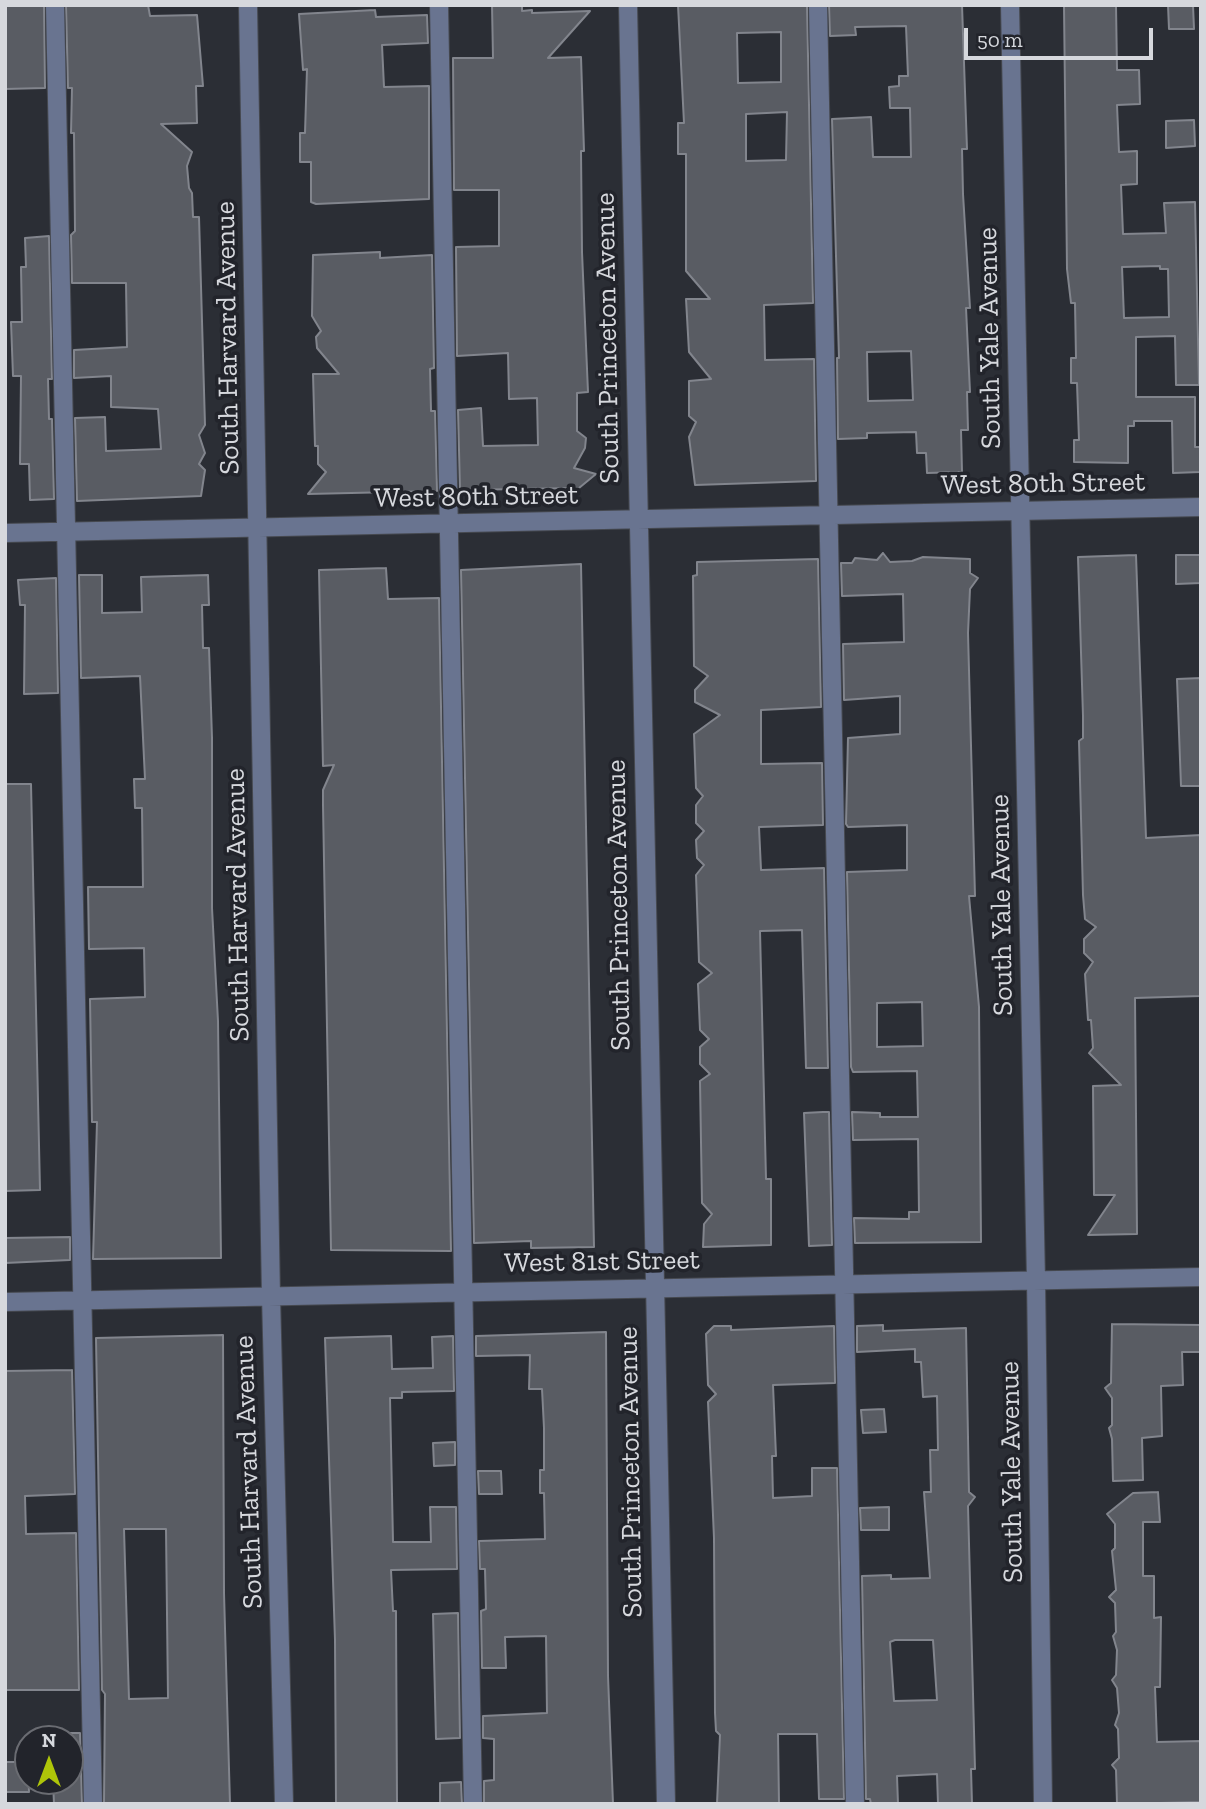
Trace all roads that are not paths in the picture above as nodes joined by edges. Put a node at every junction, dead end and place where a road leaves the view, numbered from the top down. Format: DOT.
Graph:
graph roads {
  1 [pos="55,5"];
  2 [pos="248,5"];
  3 [pos="439,5"];
  4 [pos="628,5"];
  5 [pos="818,5"];
  6 [pos="1010,5"];
  7 [pos="1201,507"];
  8 [pos="1020,511"];
  9 [pos="828,515"];
  10 [pos="638,520"];
  11 [pos="449,524"];
  12 [pos="257,528"];
  13 [pos="66,532"];
  14 [pos="5,533"];
  15 [pos="1201,1277"];
  16 [pos="1036,1280"];
  17 [pos="844,1284"];
  18 [pos="653,1287"];
  19 [pos="464,1291"];
  20 [pos="271,1296"];
  21 [pos="82,1300"];
  22 [pos="5,1301"];
  23 [pos="93,1804"];
  24 [pos="284,1804"];
  25 [pos="473,1804"];
  26 [pos="666,1804"];
  27 [pos="855,1804"];
  28 [pos="1043,1804"];
  1 -- 13 [label="street"];
  2 -- 12 [label="street, South Harvard Avenue"];
  3 -- 11 [label="street"];
  4 -- 10 [label="street, South Princeton Avenue"];
  5 -- 9 [label="street"];
  6 -- 8 [label="street, South Yale Avenue"];
  7 -- 8 [label="street, West 80th Street"];
  8 -- 9 [label="street, West 80th Street"];
  8 -- 16 [label="street, South Yale Avenue"];
  9 -- 10 [label="street, West 80th Street"];
  9 -- 17 [label="street"];
  10 -- 11 [label="street, West 80th Street"];
  10 -- 18 [label="street, South Princeton Avenue"];
  11 -- 12 [label="street, West 80th Street"];
  11 -- 19 [label="street"];
  12 -- 13 [label="street, West 80th Street"];
  12 -- 20 [label="street, South Harvard Avenue"];
  13 -- 14 [label="street, West 80th Street"];
  13 -- 21 [label="street"];
  15 -- 16 [label="street, West 81st Street"];
  16 -- 17 [label="street, West 81st Street"];
  16 -- 28 [label="street, South Yale Avenue"];
  17 -- 18 [label="street, West 81st Street"];
  17 -- 27 [label="street"];
  18 -- 19 [label="street, West 81st Street"];
  18 -- 26 [label="street, South Princeton Avenue"];
  19 -- 20 [label="street, West 81st Street"];
  19 -- 25 [label="street"];
  20 -- 21 [label="street, West 81st Street"];
  20 -- 24 [label="street, South Harvard Avenue"];
  21 -- 22 [label="street, West 81st Street"];
  21 -- 23 [label="street"];
}
